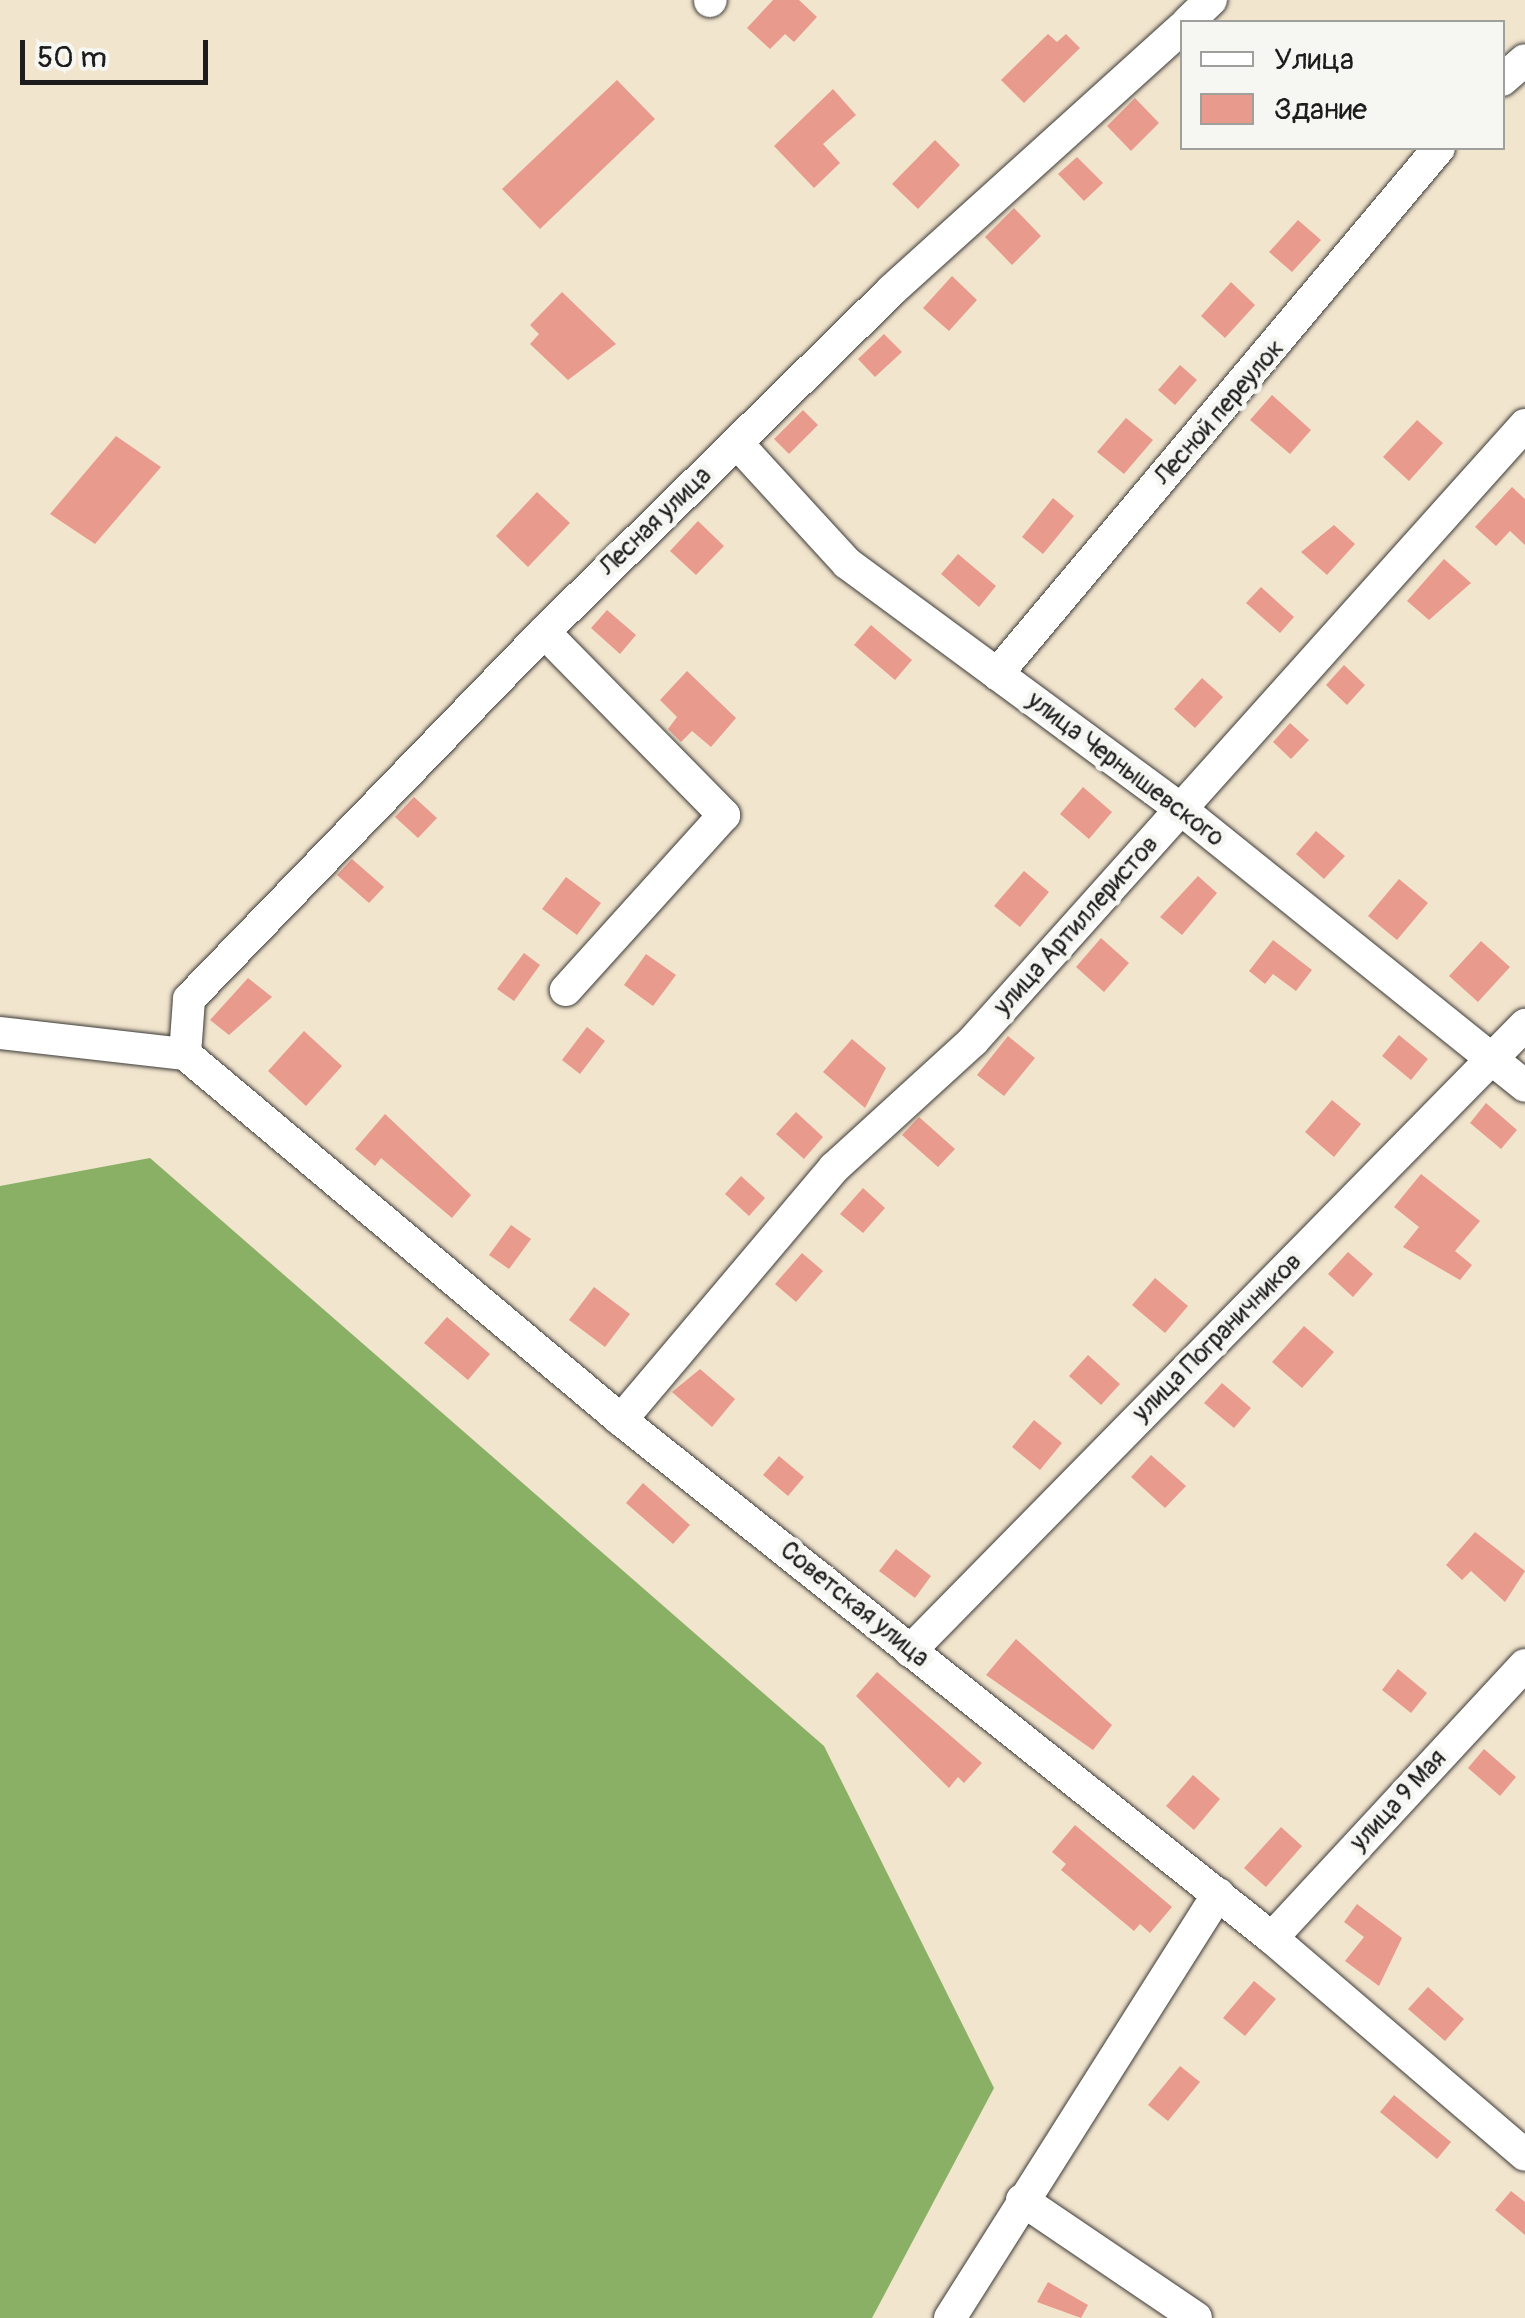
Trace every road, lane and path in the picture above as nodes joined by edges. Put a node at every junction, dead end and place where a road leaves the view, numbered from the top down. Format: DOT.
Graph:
graph roads {
  1 [pos="1211,0"];
  2 [pos="1190,20"];
  3 [pos="1180,30"];
  4 [pos="1525,60"];
  5 [pos="1505,77"];
  6 [pos="1437,150"];
  7 [pos="1525,425"];
  8 [pos="737,443"];
  9 [pos="544,632"];
  10 [pos="996,674"];
  11 [pos="1182,810"];
  12 [pos="566,990"];
  13 [pos="1525,1026"];
  14 [pos="0,1033"];
  15 [pos="185,1054"];
  16 [pos="1491,1060"];
  17 [pos="1525,1086"];
  18 [pos="622,1420"];
  19 [pos="910,1650"];
  20 [pos="1525,1665"];
  21 [pos="1218,1894"];
  22 [pos="1272,1938"];
  23 [pos="1525,2155"];
  24 [pos="1022,2200"];
  25 [pos="950,2318"];
  26 [pos="1196,2318"];
  1 -- 2 [label="street, Лесная улица"];
  3 -- 8 [label="street, Лесная улица"];
  4 -- 5 [label="street"];
  6 -- 10 [label="street, Лесной переулок"];
  7 -- 11 [label="street, улица Артиллеристов"];
  8 -- 9 [label="street, Лесная улица"];
  8 -- 10 [label="street, улица Чернышевского"];
  9 -- 12 [label="street"];
  9 -- 15 [label="street, Лесная улица"];
  10 -- 11 [label="street, улица Чернышевского"];
  11 -- 16 [label="street, улица Чернышевского"];
  11 -- 18 [label="street, улица Артиллеристов"];
  13 -- 16 [label="street, улица Пограничников"];
  14 -- 15 [label="street"];
  15 -- 18 [label="street, Советская улица"];
  16 -- 17 [label="street, улица Чернышевского"];
  16 -- 19 [label="street, улица Пограничников"];
  18 -- 19 [label="street, Советская улица"];
  19 -- 21 [label="street, Советская улица"];
  20 -- 22 [label="street, улица 9 Мая"];
  21 -- 22 [label="street, Советская улица"];
  21 -- 24 [label="street"];
  22 -- 23 [label="street, Советская улица"];
  24 -- 25 [label="street"];
  24 -- 26 [label="street"];
}
